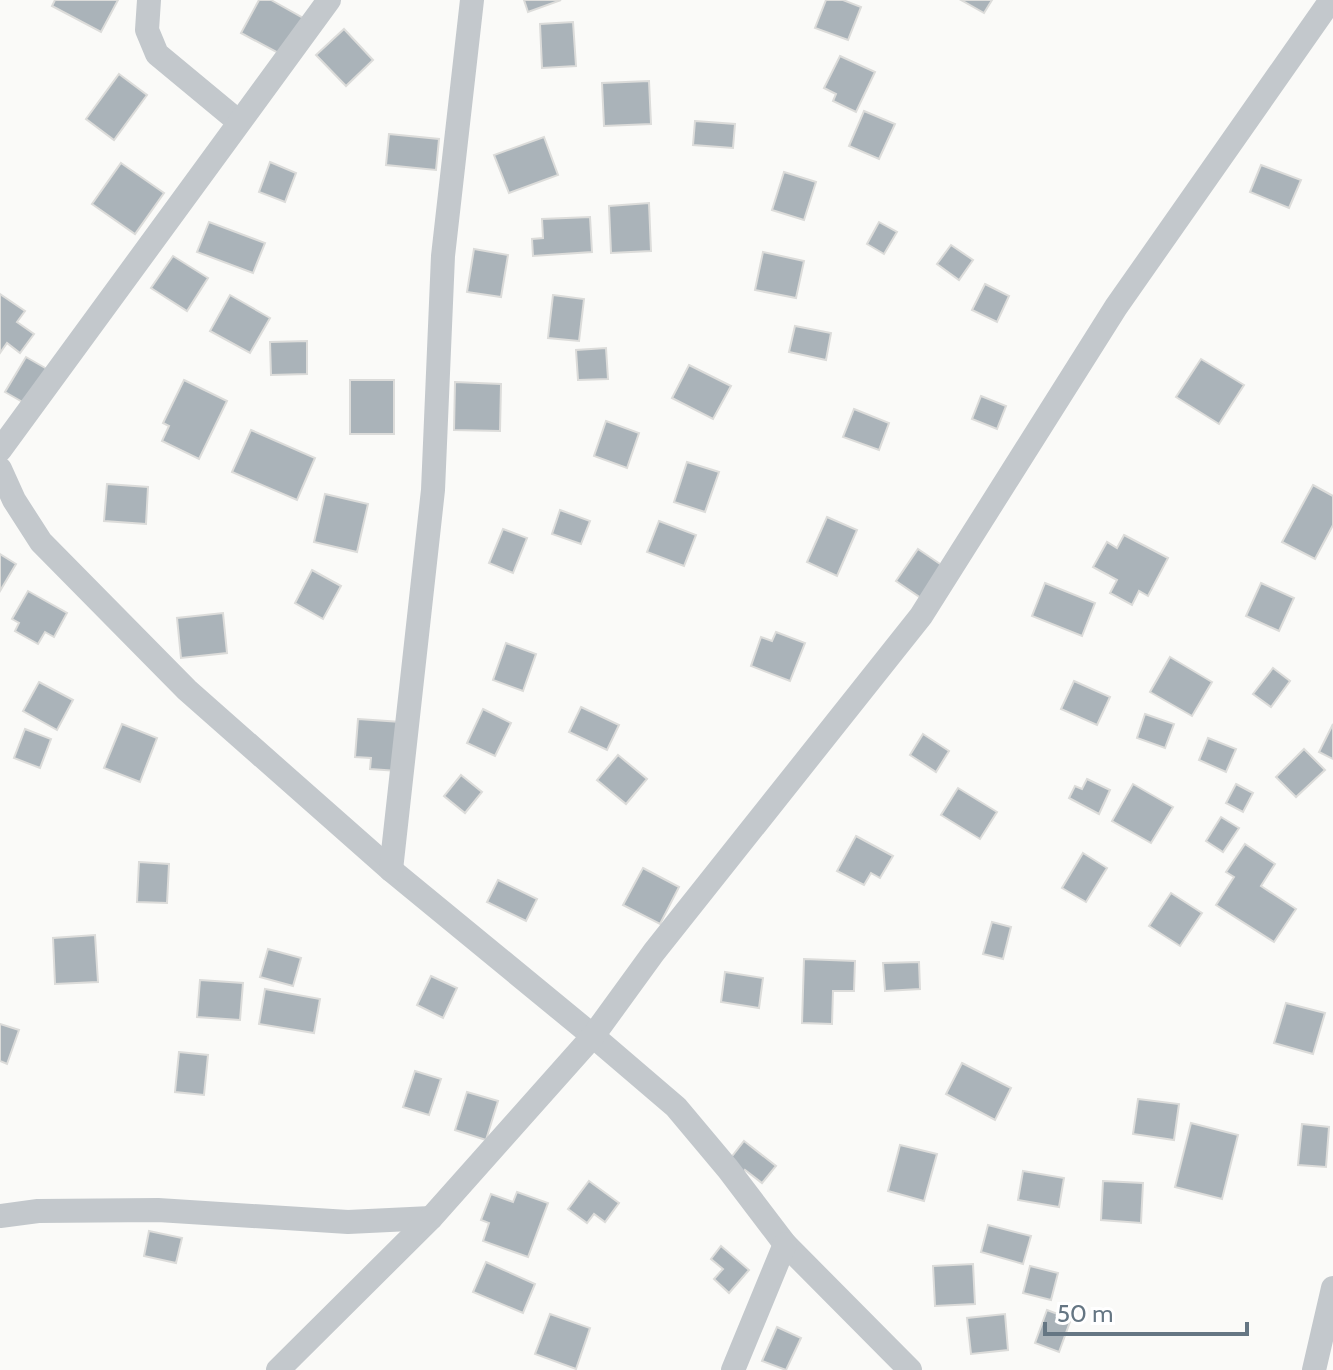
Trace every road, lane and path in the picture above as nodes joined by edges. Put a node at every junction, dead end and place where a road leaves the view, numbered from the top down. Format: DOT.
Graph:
graph roads {
  1 [pos="149,0"];
  2 [pos="329,0"];
  3 [pos="472,0"];
  4 [pos="1331,0"];
  5 [pos="239,122"];
  6 [pos="0,450"];
  7 [pos="0,469"];
  8 [pos="391,870"];
  9 [pos="593,1036"];
  10 [pos="0,1216"];
  11 [pos="431,1218"];
  12 [pos="785,1244"];
  13 [pos="1333,1288"];
  14 [pos="278,1370"];
  15 [pos="733,1370"];
  16 [pos="910,1370"];
  17 [pos="1314,1370"];
  1 -- 5 [label="street"];
  2 -- 5 [label="street"];
  3 -- 8 [label="street"];
  4 -- 9 [label="street"];
  5 -- 6 [label="street"];
  7 -- 8 [label="street"];
  8 -- 9 [label="street"];
  9 -- 11 [label="street"];
  9 -- 12 [label="street"];
  10 -- 11 [label="street"];
  11 -- 14 [label="street"];
  12 -- 15 [label="street"];
  12 -- 16 [label="street"];
  13 -- 17 [label="street"];
}
